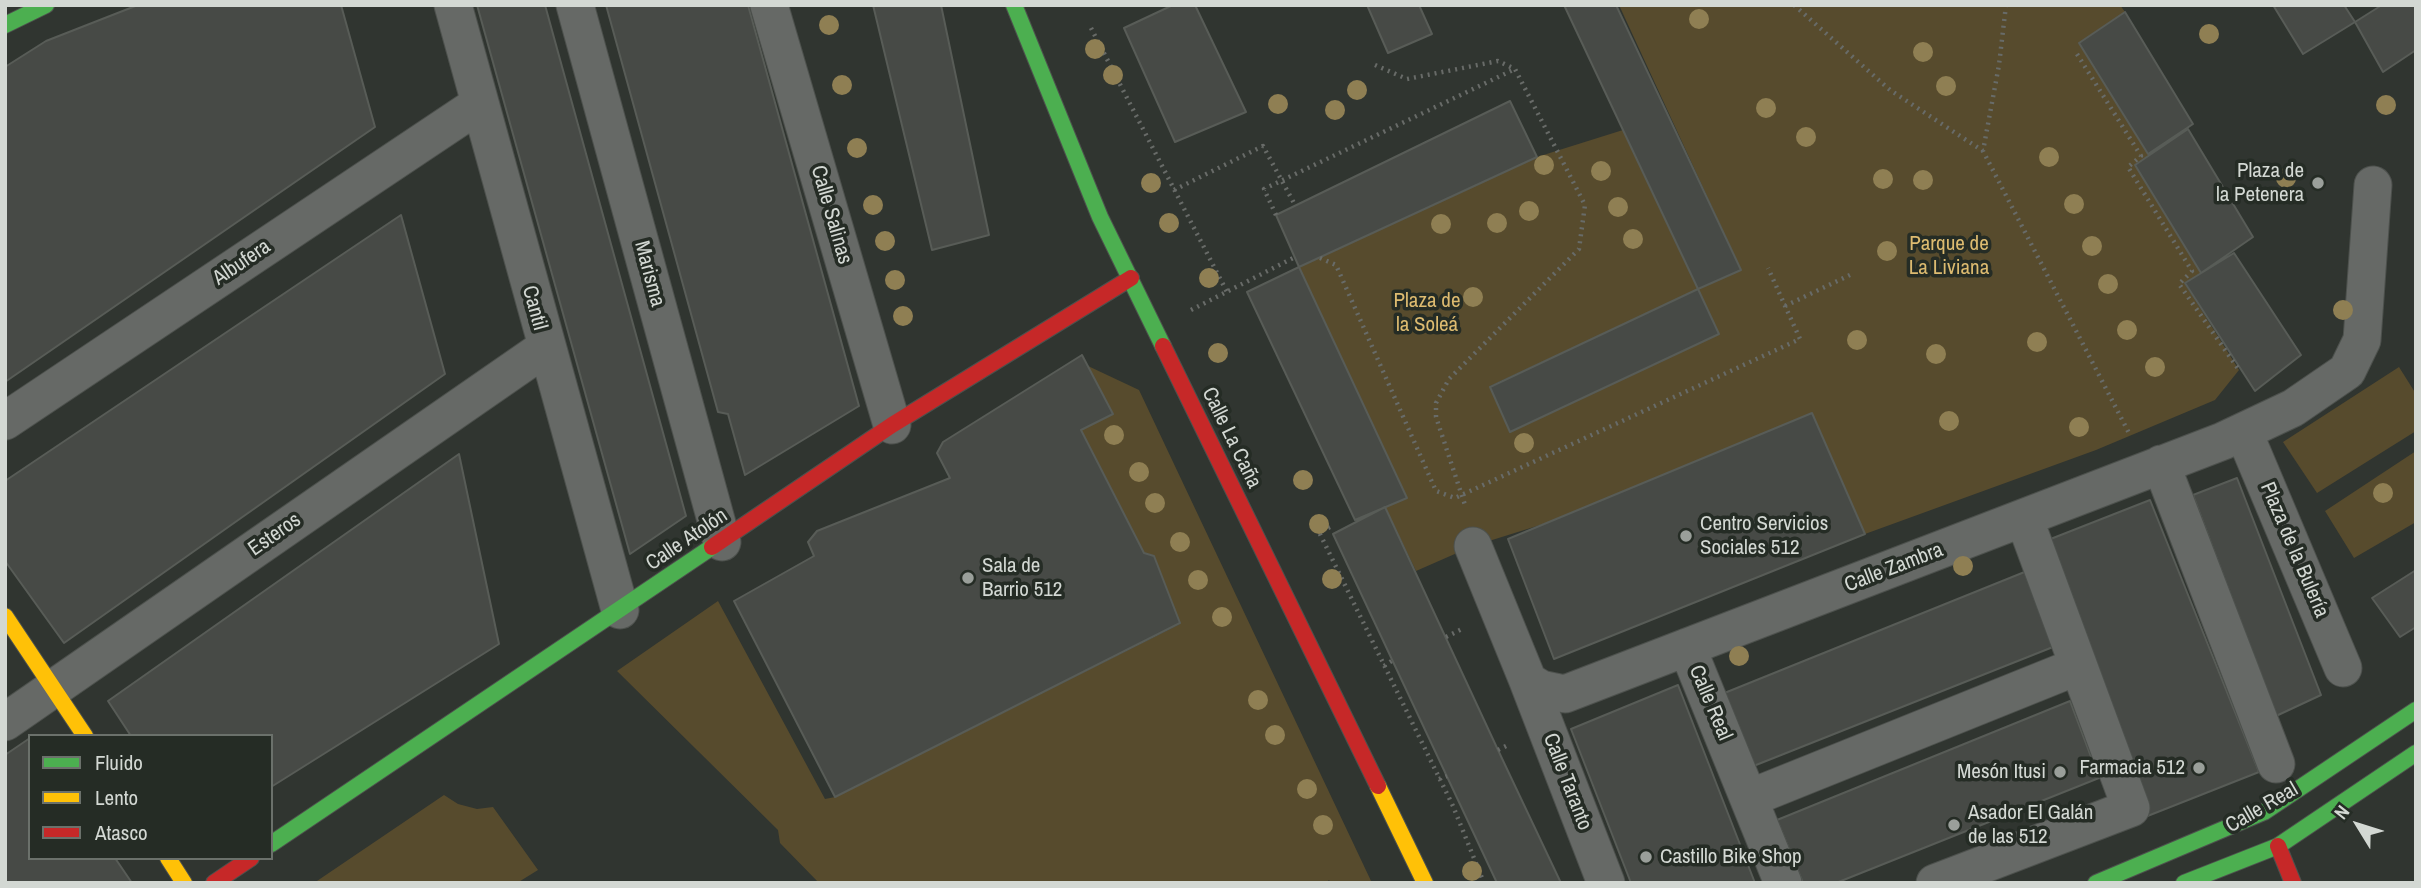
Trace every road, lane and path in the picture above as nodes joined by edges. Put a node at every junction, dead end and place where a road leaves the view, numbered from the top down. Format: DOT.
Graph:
graph roads {
  1 [pos="46,5"];
  2 [pos="453,5"];
  3 [pos="575,5"];
  4 [pos="769,5"];
  5 [pos="1014,5"];
  6 [pos="1794,5"];
  7 [pos="2006,5"];
  8 [pos="5,25"];
  9 [pos="1091,28"];
  10 [pos="2077,54"];
  11 [pos="1375,65"];
  12 [pos="1515,69"];
  13 [pos="478,105"];
  14 [pos="1983,151"];
  15 [pos="1282,181"];
  16 [pos="2373,185"];
  17 [pos="1174,190"];
  18 [pos="1295,205"];
  19 [pos="1276,215"];
  20 [pos="1295,257"];
  21 [pos="1320,258"];
  22 [pos="1768,268"];
  23 [pos="1852,274"];
  24 [pos="1131,278"];
  25 [pos="1227,292"];
  26 [pos="1785,306"];
  27 [pos="1191,310"];
  28 [pos="545,348"];
  29 [pos="2239,370"];
  30 [pos="5,421"];
  31 [pos="892,425"];
  32 [pos="2234,437"];
  33 [pos="2161,464"];
  34 [pos="1462,495"];
  35 [pos="2024,518"];
  36 [pos="1330,527"];
  37 [pos="722,542"];
  38 [pos="1473,546"];
  39 [pos="620,610"];
  40 [pos="5,616"];
  41 [pos="1687,647"];
  42 [pos="1393,660"];
  43 [pos="1384,666"];
  44 [pos="2078,666"];
  45 [pos="2343,668"];
  46 [pos="1528,681"];
  47 [pos="53,689"];
  48 [pos="2416,710"];
  49 [pos="5,722"];
  50 [pos="84,734"];
  51 [pos="2416,753"];
  52 [pos="2276,764"];
  53 [pos="1447,776"];
  54 [pos="1439,779"];
  55 [pos="1750,797"];
  56 [pos="2264,812"];
  57 [pos="273,844"];
  58 [pos="2278,846"];
  59 [pos="168,860"];
  60 [pos="248,860"];
  61 [pos="184,883"];
  62 [pos="214,883"];
  63 [pos="1425,883"];
  64 [pos="1484,883"];
  65 [pos="1606,883"];
  66 [pos="1783,883"];
  67 [pos="1935,883"];
  68 [pos="2096,883"];
  69 [pos="2184,883"];
  70 [pos="2293,883"];
  1 -- 8 [label="street"];
  2 -- 13 [label="street, Cantil"];
  3 -- 37 [label="street, Marisma"];
  4 -- 31 [label="street, Calle Salinas"];
  5 -- 24 [label="street, Calle La Caña"];
  6 -- 14 [label="path"];
  7 -- 14 [label="path"];
  9 -- 17 [label="path"];
  10 -- 29 [label="path"];
  11 -- 12 [label="path"];
  12 -- 15 [label="path"];
  12 -- 34 [label="path"];
  13 -- 28 [label="street, Cantil"];
  13 -- 30 [label="street, Albufera"];
  14 -- 33 [label="path"];
  15 -- 17 [label="path"];
  15 -- 18 [label="path"];
  15 -- 19 [label="path"];
  16 -- 32 [label="street, Calle Zambra"];
  17 -- 25 [label="path"];
  20 -- 25 [label="path"];
  21 -- 34 [label="path"];
  22 -- 26 [label="path"];
  23 -- 26 [label="path"];
  24 -- 31 [label="street, Calle Atolón"];
  24 -- 63 [label="street, Calle La Caña"];
  25 -- 27 [label="path"];
  26 -- 34 [label="path"];
  28 -- 39 [label="street, Cantil"];
  28 -- 47 [label="street, Esteros"];
  31 -- 37 [label="street, Calle Atolón"];
  32 -- 33 [label="street, Calle Zambra"];
  32 -- 45 [label="street, Plaza de la Bulería"];
  33 -- 35 [label="street, Calle Zambra"];
  33 -- 52 [label="street, Calle Real"];
  34 -- 38 [label="path"];
  35 -- 41 [label="street, Calle Zambra"];
  35 -- 44 [label="street"];
  36 -- 43 [label="path"];
  37 -- 39 [label="street, Calle Atolón"];
  38 -- 46 [label="street, Calle Taranto"];
  39 -- 57 [label="street, Calle Atolón"];
  40 -- 47 [label="street"];
  41 -- 46 [label="street, Calle Zambra"];
  41 -- 55 [label="street, Calle Real"];
  42 -- 43 [label="path"];
  43 -- 54 [label="path"];
  44 -- 55 [label="street"];
  44 -- 67 [label="street"];
  46 -- 65 [label="street, Calle Taranto"];
  47 -- 49 [label="street, Esteros"];
  47 -- 50 [label="street"];
  48 -- 56 [label="street, Calle Real"];
  51 -- 58 [label="street, Calle Real"];
  53 -- 54 [label="path"];
  54 -- 64 [label="path"];
  55 -- 66 [label="street, Calle Real"];
  56 -- 58 [label="street"];
  56 -- 68 [label="street, Calle Real"];
  58 -- 69 [label="street, Calle Real"];
  58 -- 70 [label="street"];
  59 -- 61 [label="street"];
  60 -- 62 [label="street"];
}
